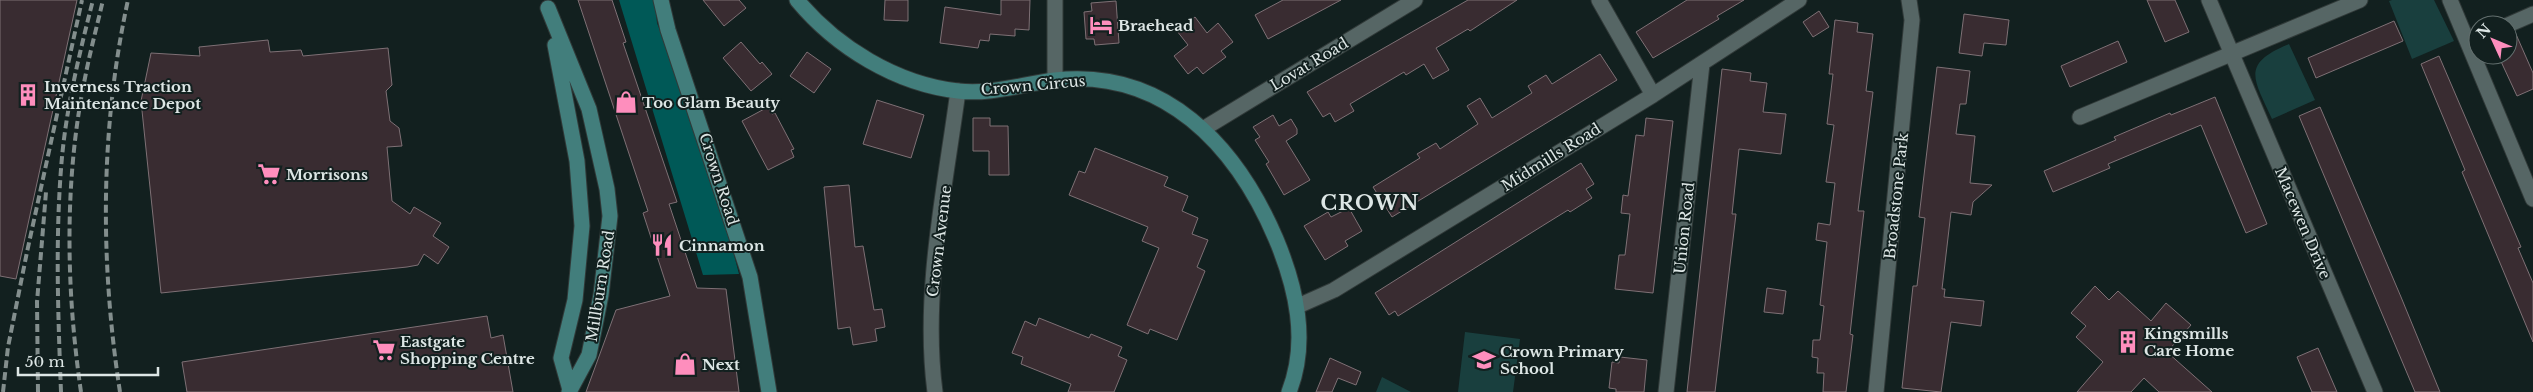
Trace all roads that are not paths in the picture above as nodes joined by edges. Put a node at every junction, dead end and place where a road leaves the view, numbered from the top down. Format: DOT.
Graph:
graph roads {
  1 [pos="661,0"];
  2 [pos="797,0"];
  3 [pos="1055,0"];
  4 [pos="1415,0"];
  5 [pos="1599,0"];
  6 [pos="1799,0"];
  7 [pos="1909,0"];
  8 [pos="2209,0"];
  9 [pos="2360,0"];
  10 [pos="2450,0"];
  11 [pos="547,4"];
  12 [pos="2533,14"];
  13 [pos="2518,21"];
  14 [pos="2468,32"];
  15 [pos="2232,55"];
  16 [pos="1702,64"];
  17 [pos="2482,65"];
  18 [pos="1055,80"];
  19 [pos="958,91"];
  20 [pos="1653,95"];
  21 [pos="2080,117"];
  22 [pos="1203,129"];
  23 [pos="2533,199"];
  24 [pos="1298,306"];
  25 [pos="569,391"];
  26 [pos="769,392"];
  27 [pos="935,392"];
  28 [pos="1289,392"];
  29 [pos="1666,392"];
  30 [pos="1876,392"];
  31 [pos="2375,392"];
  1 -- 26 [label="street, Crown Road"];
  2 -- 19 [label="street, Crown Circus"];
  3 -- 18 [label="street"];
  4 -- 22 [label="street, Lovat Road"];
  5 -- 20 [label="street"];
  6 -- 16 [label="street, Midmills Road"];
  7 -- 30 [label="street, Broadstone Park"];
  8 -- 15 [label="street, Macewen Drive"];
  9 -- 15 [label="street"];
  10 -- 14 [label="street"];
  11 -- 25 [label="street, Millburn Road"];
  11 -- 25 [label="street, Millburn Road"];
  12 -- 13 [label="street"];
  15 -- 21 [label="street"];
  15 -- 31 [label="street, Macewen Drive"];
  16 -- 20 [label="street, Midmills Road"];
  16 -- 29 [label="street, Union Road"];
  17 -- 23 [label="street"];
  18 -- 19 [label="street, Crown Circus"];
  18 -- 22 [label="street, Crown Circus"];
  19 -- 27 [label="street, Crown Avenue"];
  20 -- 24 [label="street, Midmills Road"];
  22 -- 24 [label="street, Crown Circus"];
  24 -- 28 [label="street, Crown Circus"];
}
